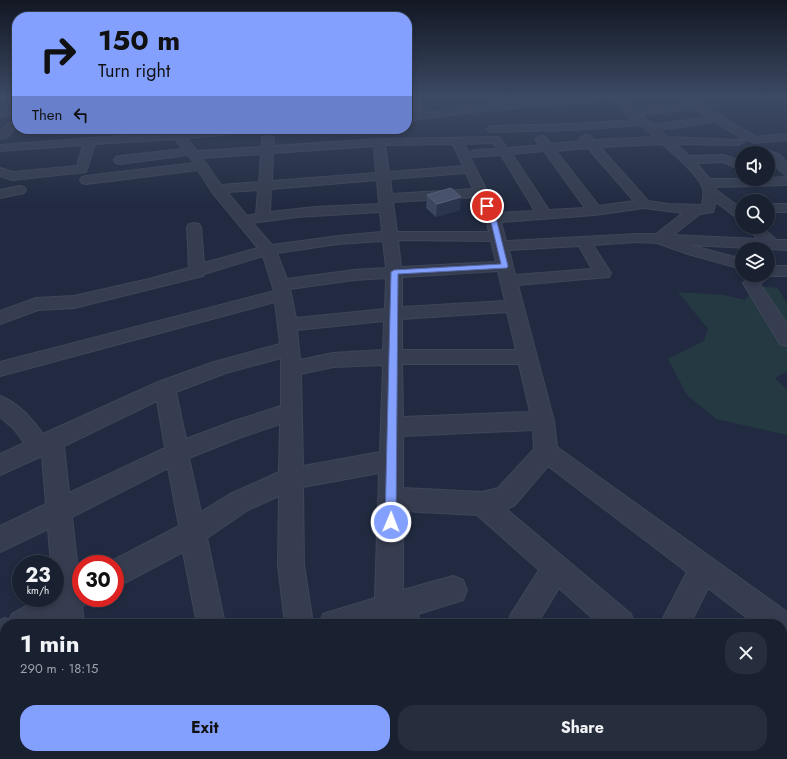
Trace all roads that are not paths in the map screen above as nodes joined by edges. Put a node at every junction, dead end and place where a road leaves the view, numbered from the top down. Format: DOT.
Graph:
graph roads {
  1 [pos="498,133"];
  2 [pos="536,133"];
  3 [pos="581,133"];
  4 [pos="658,133"];
  5 [pos="734,133"];
  6 [pos="46,134"];
  7 [pos="159,134"];
  8 [pos="180,134"];
  9 [pos="269,134"];
  10 [pos="494,134"];
  11 [pos="785,137"];
  12 [pos="381,138"];
  13 [pos="741,139"];
  14 [pos="457,140"];
  15 [pos="665,140"];
  16 [pos="90,141"];
  17 [pos="3,142"];
  18 [pos="592,144"];
  19 [pos="30,145"];
  20 [pos="754,146"];
  21 [pos="548,148"];
  22 [pos="267,150"];
  23 [pos="782,150"];
  24 [pos="775,151"];
  25 [pos="505,152"];
  26 [pos="193,153"];
  27 [pos="463,155"];
  28 [pos="775,158"];
  29 [pos="120,160"];
  30 [pos="686,160"];
  31 [pos="735,162"];
  32 [pos="4,164"];
  33 [pos="201,166"];
  34 [pos="470,169"];
  35 [pos="787,171"];
  36 [pos="383,176"];
  37 [pos="86,180"];
  38 [pos="775,181"];
  39 [pos="787,181"];
  40 [pos="735,184"];
  41 [pos="264,186"];
  42 [pos="708,188"];
  43 [pos="217,189"];
  44 [pos="19,190"];
  45 [pos="481,193"];
  46 [pos="0,194"];
  47 [pos="386,203"];
  48 [pos="735,208"];
  49 [pos="775,208"];
  50 [pos="787,208"];
  51 [pos="696,210"];
  52 [pos="595,211"];
  53 [pos="545,215"];
  54 [pos="263,216"];
  55 [pos="493,218"];
  56 [pos="638,219"];
  57 [pos="244,221"];
  58 [pos="194,227"];
  59 [pos="762,234"];
  60 [pos="390,236"];
  61 [pos="659,239"];
  62 [pos="583,241"];
  63 [pos="499,242"];
  64 [pos="771,242"];
  65 [pos="735,243"];
  66 [pos="775,246"];
  67 [pos="268,250"];
  68 [pos="787,252"];
  69 [pos="721,260"];
  70 [pos="735,263"];
  71 [pos="735,265"];
  72 [pos="787,271"];
  73 [pos="197,272"];
  74 [pos="394,272"];
  75 [pos="775,273"];
  76 [pos="507,274"];
  77 [pos="767,282"];
  78 [pos="282,290"];
  79 [pos="515,306"];
  80 [pos="394,314"];
  81 [pos="0,318"];
  82 [pos="288,325"];
  83 [pos="787,339"];
  84 [pos="393,357"];
  85 [pos="527,357"];
  86 [pos="291,358"];
  87 [pos="0,369"];
  88 [pos="165,388"];
  89 [pos="0,405"];
  90 [pos="291,412"];
  91 [pos="543,421"];
  92 [pos="392,427"];
  93 [pos="46,444"];
  94 [pos="546,452"];
  95 [pos="176,454"];
  96 [pos="392,460"];
  97 [pos="0,465"];
  98 [pos="290,479"];
  99 [pos="391,499"];
  100 [pos="482,504"];
  101 [pos="59,510"];
  102 [pos="192,533"];
  103 [pos="0,539"];
  104 [pos="556,568"];
  105 [pos="124,569"];
  106 [pos="704,569"];
  107 [pos="453,590"];
  108 [pos="72,598"];
  109 [pos="72,605"];
  110 [pos="399,612"];
  111 [pos="35,619"];
  112 [pos="210,619"];
  113 [pos="298,619"];
  114 [pos="360,619"];
  115 [pos="524,619"];
  116 [pos="615,619"];
  117 [pos="677,619"];
  118 [pos="772,619"];
  1 -- 10 [label="street"];
  2 -- 21 [label="street"];
  3 -- 18 [label="street"];
  4 -- 15 [label="street"];
  5 -- 13 [label="street"];
  6 -- 19 [label="street"];
  7 -- 16 [label="street"];
  8 -- 26 [label="street"];
  9 -- 22 [label="street"];
  10 -- 14 [label="street"];
  10 -- 25 [label="street"];
  11 -- 13 [label="street"];
  12 -- 14 [label="street"];
  12 -- 22 [label="street"];
  12 -- 36 [label="street"];
  13 -- 15 [label="street"];
  13 -- 20 [label="street"];
  14 -- 27 [label="street"];
  15 -- 18 [label="street"];
  15 -- 30 [label="street"];
  16 -- 19 [label="street"];
  16 -- 32 [label="street"];
  17 -- 19 [label="street"];
  18 -- 21 [label="street"];
  18 -- 56 [label="street"];
  19 -- 32 [label="street"];
  21 -- 25 [label="street"];
  21 -- 52 [label="street"];
  22 -- 26 [label="street"];
  22 -- 41 [label="street"];
  23 -- 24 [label="street"];
  25 -- 27 [label="street"];
  25 -- 53 [label="street"];
  26 -- 29 [label="street"];
  26 -- 33 [label="street"];
  27 -- 34 [label="street"];
  28 -- 35 [label="street"];
  30 -- 31 [label="street"];
  30 -- 42 [label="street"];
  33 -- 37 [label="street"];
  33 -- 43 [label="street"];
  34 -- 36 [label="street"];
  34 -- 45 [label="street"];
  36 -- 41 [label="street"];
  36 -- 47 [label="street"];
  38 -- 39 [label="street"];
  40 -- 42 [label="street"];
  41 -- 43 [label="street"];
  41 -- 54 [label="street"];
  42 -- 48 [label="street"];
  42 -- 51 [label="street"];
  43 -- 57 [label="street"];
  44 -- 46 [label="street"];
  45 -- 47 [label="street"];
  45 -- 55 [label="street"];
  47 -- 54 [label="street"];
  47 -- 60 [label="street"];
  49 -- 50 [label="street"];
  51 -- 56 [label="street"];
  51 -- 61 [label="street"];
  52 -- 53 [label="street"];
  52 -- 56 [label="street"];
  53 -- 55 [label="street"];
  54 -- 57 [label="street"];
  55 -- 63 [label="street"];
  56 -- 61 [label="street"];
  56 -- 62 [label="street"];
  57 -- 67 [label="street"];
  58 -- 73 [label="street"];
  59 -- 64 [label="street"];
  60 -- 63 [label="street"];
  60 -- 67 [label="street"];
  60 -- 74 [label="street"];
  61 -- 65 [label="street"];
  61 -- 69 [label="street"];
  62 -- 63 [label="street"];
  62 -- 76 [label="street"];
  63 -- 76 [label="street"];
  66 -- 68 [label="street"];
  67 -- 73 [label="street"];
  67 -- 78 [label="street"];
  69 -- 70 [label="street"];
  69 -- 71 [label="street"];
  72 -- 75 [label="street"];
  73 -- 81 [label="street"];
  74 -- 76 [label="street"];
  74 -- 78 [label="street"];
  74 -- 80 [label="street"];
  76 -- 79 [label="street"];
  77 -- 83 [label="street"];
  78 -- 82 [label="street"];
  78 -- 87 [label="street"];
  79 -- 80 [label="street"];
  79 -- 85 [label="street"];
  80 -- 82 [label="street"];
  80 -- 84 [label="street"];
  82 -- 86 [label="street"];
  84 -- 85 [label="street"];
  84 -- 86 [label="street"];
  84 -- 92 [label="street"];
  85 -- 91 [label="street"];
  86 -- 88 [label="street"];
  86 -- 90 [label="street"];
  88 -- 93 [label="street"];
  88 -- 95 [label="street"];
  89 -- 93 [label="street"];
  90 -- 95 [label="street"];
  90 -- 98 [label="street"];
  91 -- 92 [label="street"];
  91 -- 94 [label="street"];
  92 -- 96 [label="street"];
  93 -- 97 [label="street"];
  93 -- 101 [label="street"];
  94 -- 100 [label="street"];
  94 -- 106 [label="street"];
  95 -- 101 [label="street"];
  95 -- 102 [label="street"];
  96 -- 98 [label="street"];
  96 -- 99 [label="street"];
  98 -- 102 [label="street"];
  98 -- 113 [label="street"];
  99 -- 100 [label="street"];
  99 -- 110 [label="street"];
  100 -- 104 [label="street"];
  101 -- 103 [label="street"];
  101 -- 108 [label="street"];
  102 -- 105 [label="street"];
  102 -- 112 [label="street"];
  104 -- 115 [label="street"];
  104 -- 116 [label="street"];
  106 -- 117 [label="street"];
  106 -- 118 [label="street"];
  107 -- 110 [label="street"];
  109 -- 111 [label="street"];
  110 -- 114 [label="street"];
}
